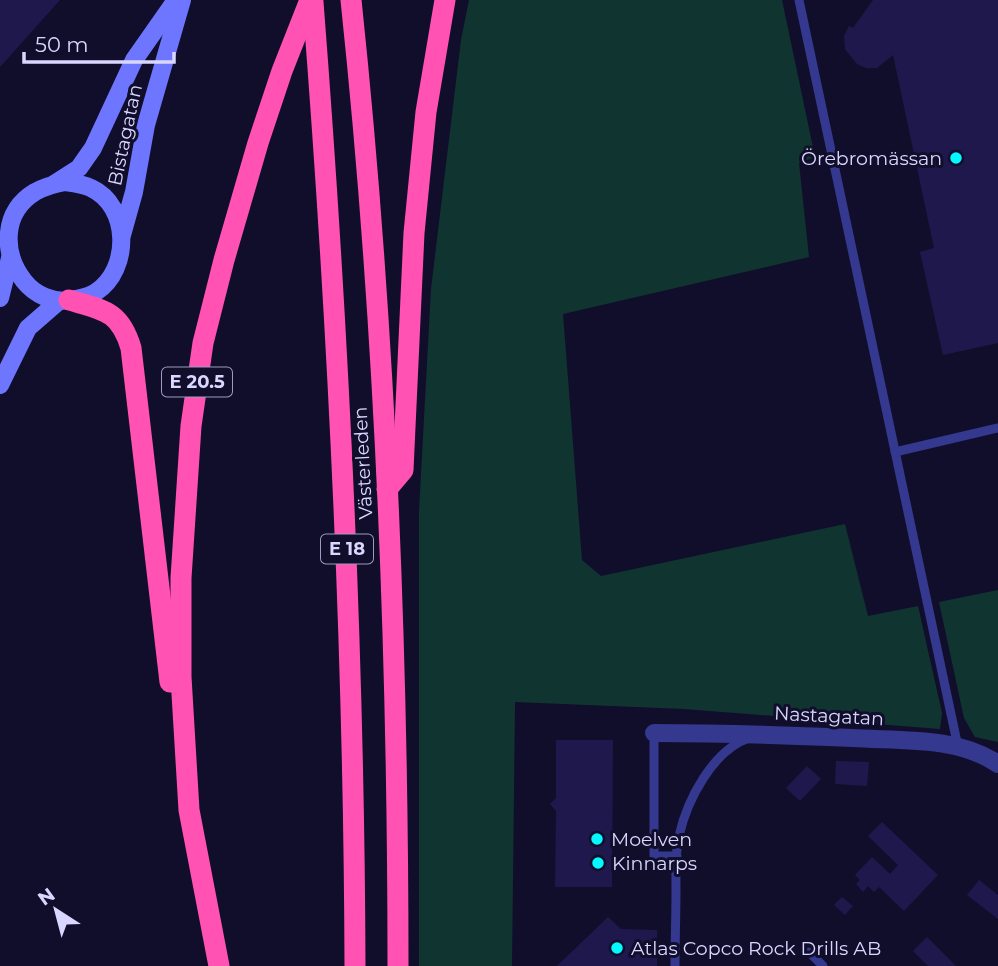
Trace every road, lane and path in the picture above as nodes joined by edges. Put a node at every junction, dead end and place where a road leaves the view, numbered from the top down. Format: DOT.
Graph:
graph roads {
  1 [pos="176,0"];
  2 [pos="182,0"];
  3 [pos="311,0"];
  4 [pos="351,0"];
  5 [pos="445,0"];
  6 [pos="799,0"];
  7 [pos="52,185"];
  8 [pos="121,238"];
  9 [pos="10,258"];
  10 [pos="0,298"];
  11 [pos="64,301"];
  12 [pos="0,385"];
  13 [pos="998,428"];
  14 [pos="895,452"];
  15 [pos="387,489"];
  16 [pos="654,733"];
  17 [pos="764,733"];
  18 [pos="958,747"];
  19 [pos="998,764"];
  20 [pos="187,780"];
  21 [pos="677,856"];
  22 [pos="809,952"];
  23 [pos="219,966"];
  24 [pos="355,966"];
  25 [pos="398,966"];
  26 [pos="675,966"];
  27 [pos="823,966"];
  1 -- 7 [label="main road, Bistagatan"];
  2 -- 8 [label="main road, Bistagatan"];
  3 -- 20 [label="highway, E 20.5"];
  3 -- 24 [label="highway, Västerleden / E 18"];
  4 -- 15 [label="highway, Västerleden / E 18"];
  5 -- 15 [label="highway"];
  6 -- 14 [label="lane"];
  7 -- 8 [label="main road"];
  7 -- 9 [label="main road"];
  8 -- 11 [label="main road"];
  9 -- 10 [label="main road"];
  9 -- 11 [label="main road, E 20.5"];
  11 -- 12 [label="main road"];
  11 -- 20 [label="highway, E 20.5"];
  13 -- 14 [label="lane"];
  14 -- 18 [label="lane"];
  15 -- 25 [label="highway, Västerleden / E 18"];
  16 -- 17 [label="street, Nastagatan"];
  16 -- 21 [label="lane"];
  17 -- 18 [label="street, Nastagatan"];
  17 -- 21 [label="lane"];
  18 -- 19 [label="street, Nastagatan"];
  20 -- 23 [label="highway, E 20.5"];
  21 -- 26 [label="lane"];
  22 -- 27 [label="lane"];
}
